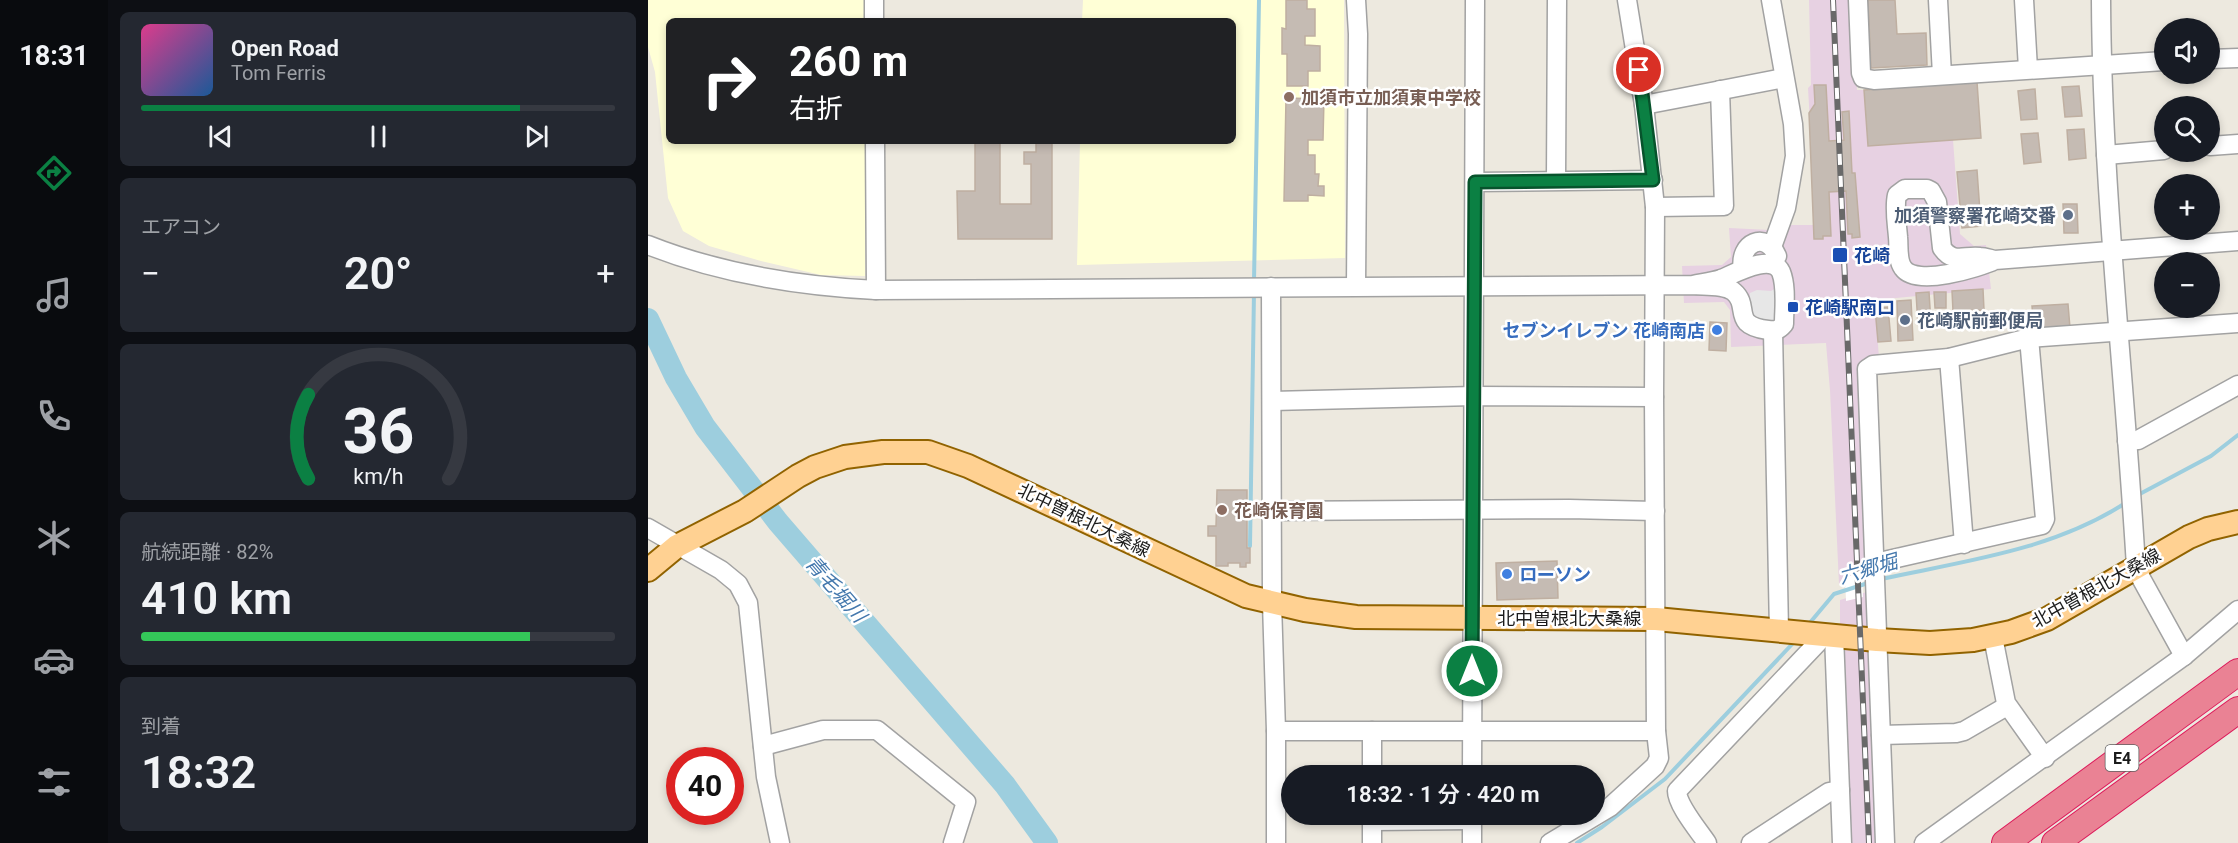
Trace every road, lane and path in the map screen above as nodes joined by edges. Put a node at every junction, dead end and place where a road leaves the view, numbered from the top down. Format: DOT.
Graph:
graph roads {
  1 [pos="874,0"];
  2 [pos="1356,0"];
  3 [pos="1474,0"];
  4 [pos="1557,0"];
  5 [pos="1627,0"];
  6 [pos="1771,0"];
  7 [pos="1858,0"];
  8 [pos="1938,0"];
  9 [pos="2024,0"];
  10 [pos="2101,0"];
  11 [pos="2115,0"];
  12 [pos="874,18"];
  13 [pos="2238,57"];
  14 [pos="2220,58"];
  15 [pos="2154,61"];
  16 [pos="2101,64"];
  17 [pos="2028,69"];
  18 [pos="1942,75"];
  19 [pos="1784,78"];
  20 [pos="1720,90"];
  21 [pos="1644,105"];
  22 [pos="874,144"];
  23 [pos="2238,144"];
  24 [pos="2220,145"];
  25 [pos="2154,151"];
  26 [pos="2106,155"];
  27 [pos="1556,180"];
  28 [pos="1653,180"];
  29 [pos="1475,182"];
  30 [pos="1655,207"];
  31 [pos="2238,241"];
  32 [pos="648,245"];
  33 [pos="1772,247"];
  34 [pos="2113,251"];
  35 [pos="1995,261"];
  36 [pos="1743,269"];
  37 [pos="1780,270"];
  38 [pos="1655,285"];
  39 [pos="1693,285"];
  40 [pos="1356,286"];
  41 [pos="1475,286"];
  42 [pos="1271,287"];
  43 [pos="876,290"];
  44 [pos="2238,323"];
  45 [pos="1773,331"];
  46 [pos="2119,332"];
  47 [pos="2029,338"];
  48 [pos="1949,358"];
  49 [pos="2238,385"];
  50 [pos="1474,396"];
  51 [pos="1654,397"];
  52 [pos="1272,401"];
  53 [pos="2127,441"];
  54 [pos="1473,510"];
  55 [pos="1272,511"];
  56 [pos="1655,511"];
  57 [pos="2238,522"];
  58 [pos="648,528"];
  59 [pos="1964,544"];
  60 [pos="677,546"];
  61 [pos="2136,567"];
  62 [pos="648,568"];
  63 [pos="1875,575"];
  64 [pos="1272,603"];
  65 [pos="2238,610"];
  66 [pos="1472,617"];
  67 [pos="1656,618"];
  68 [pos="1785,631"];
  69 [pos="1824,634"];
  70 [pos="1993,637"];
  71 [pos="1877,640"];
  72 [pos="2184,656"];
  73 [pos="2238,672"];
  74 [pos="2007,706"];
  75 [pos="2238,710"];
  76 [pos="1276,731"];
  77 [pos="1372,731"];
  78 [pos="1472,731"];
  79 [pos="1656,731"];
  80 [pos="1881,735"];
  81 [pos="763,746"];
  82 [pos="2045,758"];
  83 [pos="1372,765"];
  84 [pos="1472,765"];
  85 [pos="1840,790"];
  86 [pos="1372,825"];
  87 [pos="1472,825"];
  88 [pos="780,843"];
  89 [pos="953,843"];
  90 [pos="1276,843"];
  91 [pos="1372,843"];
  92 [pos="1472,843"];
  93 [pos="1550,843"];
  94 [pos="1707,843"];
  95 [pos="1751,843"];
  96 [pos="1842,843"];
  97 [pos="1885,843"];
  98 [pos="1924,843"];
  99 [pos="2006,843"];
  100 [pos="2055,843"];
  1 -- 12 [label="street"];
  2 -- 40 [label="street"];
  3 -- 29 [label="street"];
  4 -- 27 [label="street"];
  5 -- 21 [label="street"];
  6 -- 19 [label="street"];
  7 -- 18 [label="street"];
  8 -- 18 [label="street"];
  9 -- 17 [label="street"];
  10 -- 11 [label="street"];
  10 -- 16 [label="street"];
  13 -- 14 [label="street"];
  15 -- 16 [label="street"];
  16 -- 17 [label="street"];
  16 -- 26 [label="street"];
  17 -- 18 [label="street"];
  19 -- 20 [label="street"];
  19 -- 33 [label="street"];
  20 -- 21 [label="street"];
  20 -- 30 [label="street"];
  21 -- 28 [label="street"];
  22 -- 43 [label="street"];
  23 -- 24 [label="street"];
  25 -- 26 [label="street"];
  26 -- 34 [label="street"];
  27 -- 28 [label="street"];
  27 -- 29 [label="street"];
  28 -- 30 [label="street"];
  29 -- 41 [label="street"];
  30 -- 38 [label="street"];
  31 -- 34 [label="street"];
  32 -- 43 [label="street"];
  33 -- 36 [label="street"];
  33 -- 37 [label="street"];
  34 -- 35 [label="street"];
  34 -- 46 [label="street"];
  35 -- 35 [label="street"];
  36 -- 37 [label="street"];
  36 -- 39 [label="street"];
  37 -- 45 [label="street"];
  38 -- 39 [label="street"];
  38 -- 41 [label="street"];
  38 -- 51 [label="street"];
  39 -- 45 [label="street"];
  40 -- 41 [label="street"];
  40 -- 42 [label="street"];
  41 -- 50 [label="street"];
  42 -- 43 [label="street"];
  42 -- 52 [label="street"];
  44 -- 46 [label="street"];
  45 -- 68 [label="street"];
  46 -- 47 [label="street"];
  46 -- 53 [label="street"];
  47 -- 48 [label="street"];
  47 -- 59 [label="street"];
  48 -- 59 [label="street"];
  48 -- 63 [label="street"];
  49 -- 53 [label="street"];
  50 -- 51 [label="street"];
  50 -- 52 [label="street"];
  50 -- 54 [label="street"];
  51 -- 56 [label="street"];
  52 -- 55 [label="street"];
  53 -- 61 [label="street"];
  54 -- 55 [label="street"];
  54 -- 56 [label="street"];
  54 -- 66 [label="street"];
  55 -- 64 [label="street"];
  56 -- 67 [label="street"];
  57 -- 61 [label="main road, 北中曽根北大桑線"];
  58 -- 60 [label="street"];
  59 -- 63 [label="street"];
  60 -- 62 [label="main road, 北中曽根北大桑線"];
  60 -- 64 [label="main road, 北中曽根北大桑線"];
  60 -- 81 [label="street"];
  61 -- 70 [label="main road, 北中曽根北大桑線"];
  61 -- 72 [label="street"];
  63 -- 71 [label="street"];
  64 -- 66 [label="main road, 北中曽根北大桑線"];
  64 -- 76 [label="street"];
  65 -- 72 [label="street"];
  66 -- 67 [label="main road, 北中曽根北大桑線"];
  66 -- 78 [label="street"];
  67 -- 68 [label="main road, 北中曽根北大桑線"];
  67 -- 79 [label="street"];
  68 -- 69 [label="main road, 北中曽根北大桑線"];
  69 -- 71 [label="main road, 北中曽根北大桑線"];
  69 -- 85 [label="street"];
  69 -- 94 [label="street"];
  70 -- 71 [label="main road, 北中曽根北大桑線"];
  70 -- 74 [label="street"];
  71 -- 80 [label="street"];
  72 -- 82 [label="street"];
  73 -- 99 [label="highway, E4"];
  74 -- 80 [label="street"];
  74 -- 82 [label="street"];
  75 -- 100 [label="highway, E4"];
  76 -- 77 [label="street"];
  76 -- 90 [label="street"];
  77 -- 78 [label="street"];
  77 -- 83 [label="street"];
  78 -- 79 [label="street"];
  78 -- 84 [label="street"];
  79 -- 93 [label="street"];
  80 -- 97 [label="street"];
  81 -- 88 [label="street"];
  81 -- 89 [label="street"];
  82 -- 98 [label="street"];
  85 -- 95 [label="street"];
  85 -- 96 [label="street"];
  86 -- 91 [label="street"];
  87 -- 92 [label="street"];
}
